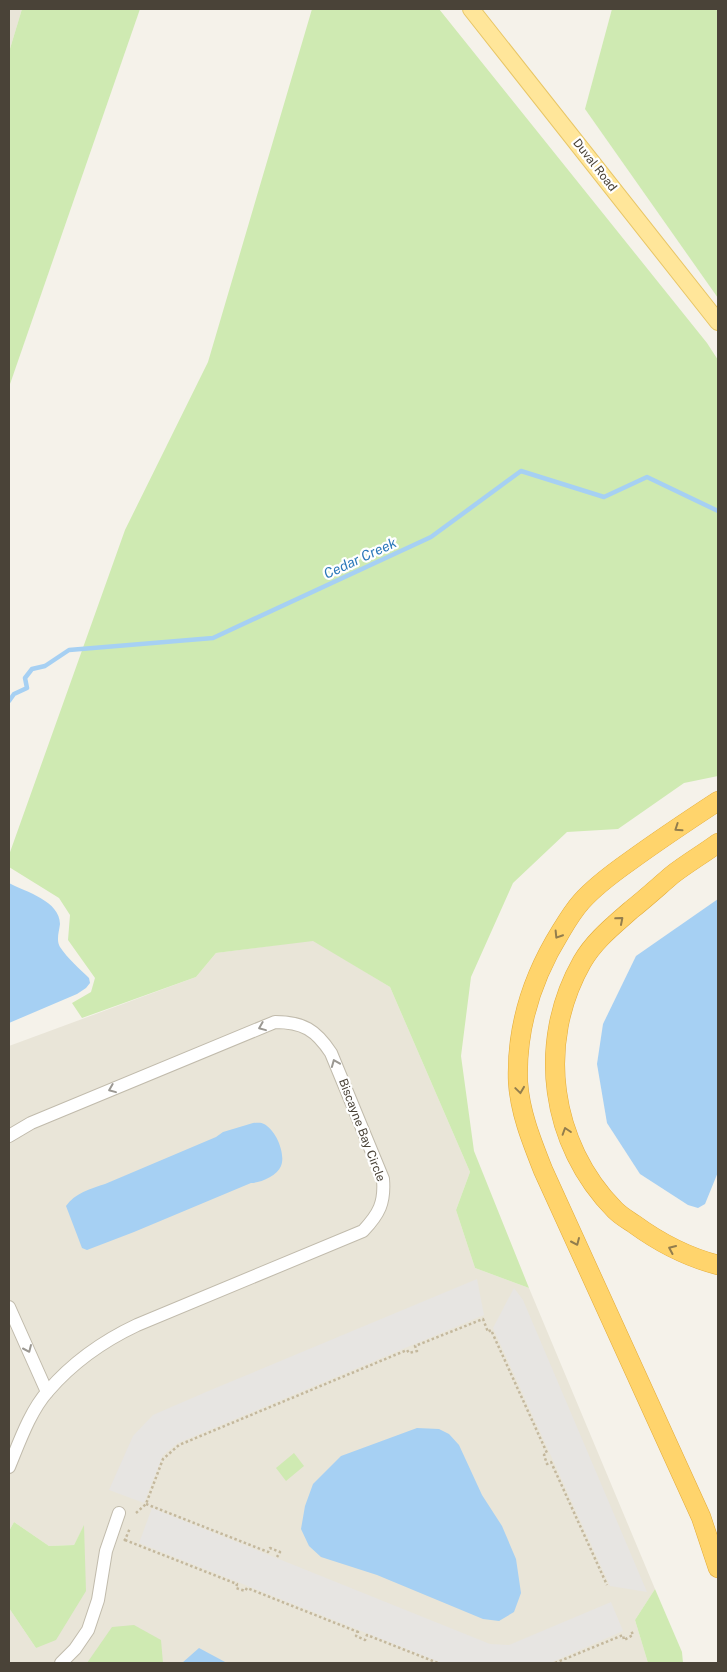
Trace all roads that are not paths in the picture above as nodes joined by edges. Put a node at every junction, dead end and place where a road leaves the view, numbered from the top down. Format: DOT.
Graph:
graph roads {
  1 [pos="471,9"];
  2 [pos="718,322"];
  3 [pos="718,801"];
  4 [pos="718,843"];
  5 [pos="9,1136"];
  6 [pos="718,1265"];
  7 [pos="9,1307"];
  8 [pos="47,1392"];
  9 [pos="9,1467"];
  10 [pos="118,1513"];
  11 [pos="718,1568"];
  12 [pos="62,1663"];
  1 -- 2 [label="main road, Duval Road"];
  3 -- 11 [label="highway, one-way"];
  6 -- 4 [label="highway, one-way"];
  8 -- 5 [label="street, Biscayne Bay Circle, one-way"];
  7 -- 8 [label="street, one-way"];
  8 -- 9 [label="street, Biscayne Bay Circle"];
  10 -- 12 [label="street"];
}
